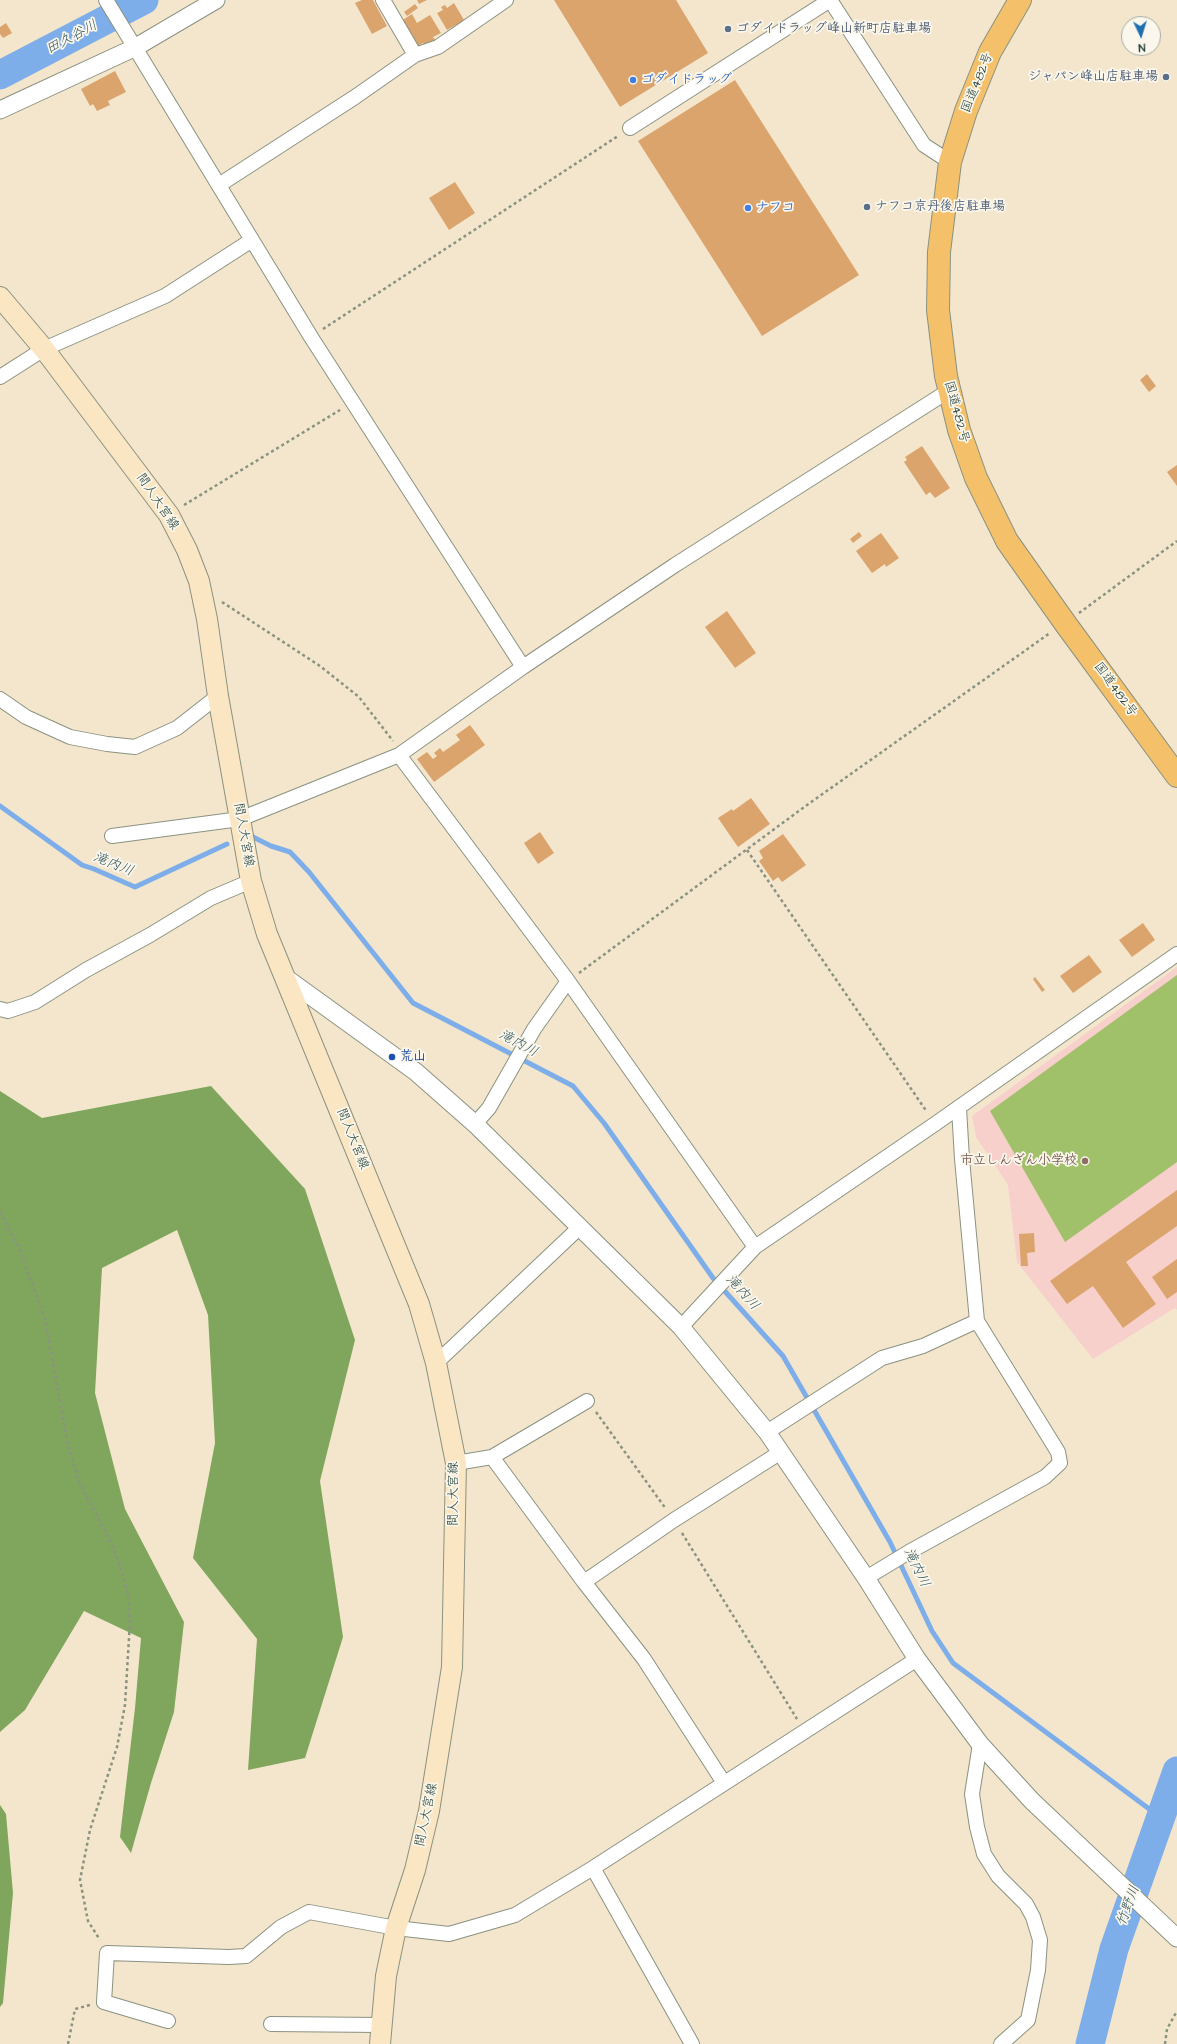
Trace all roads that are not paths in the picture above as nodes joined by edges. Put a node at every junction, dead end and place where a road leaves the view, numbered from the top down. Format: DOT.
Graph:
graph roads {
  1 [pos="106,0"];
  2 [pos="216,0"];
  3 [pos="383,0"];
  4 [pos="506,0"];
  5 [pos="830,0"];
  6 [pos="1020,0"];
  7 [pos="136,47"];
  8 [pos="415,55"];
  9 [pos="0,110"];
  10 [pos="630,128"];
  11 [pos="950,162"];
  12 [pos="219,185"];
  13 [pos="252,240"];
  14 [pos="0,297"];
  15 [pos="44,349"];
  16 [pos="0,377"];
  17 [pos="950,390"];
  18 [pos="523,667"];
  19 [pos="218,696"];
  20 [pos="0,699"];
  21 [pos="401,754"];
  22 [pos="1177,776"];
  23 [pos="240,819"];
  24 [pos="112,836"];
  25 [pos="251,881"];
  26 [pos="1177,954"];
  27 [pos="286,978"];
  28 [pos="568,981"];
  29 [pos="0,1009"];
  30 [pos="959,1108"];
  31 [pos="475,1124"];
  32 [pos="580,1227"];
  33 [pos="754,1247"];
  34 [pos="978,1321"];
  35 [pos="681,1328"];
  36 [pos="436,1363"];
  37 [pos="587,1401"];
  38 [pos="767,1432"];
  39 [pos="781,1452"];
  40 [pos="492,1457"];
  41 [pos="456,1463"];
  42 [pos="866,1578"];
  43 [pos="584,1582"];
  44 [pos="917,1659"];
  45 [pos="980,1744"];
  46 [pos="724,1783"];
  47 [pos="593,1868"];
  48 [pos="396,1928"];
  49 [pos="1177,1938"];
  50 [pos="168,2020"];
  51 [pos="271,2024"];
  52 [pos="381,2034"];
  53 [pos="692,2044"];
  54 [pos="1001,2044"];
  1 -- 7 [label="street"];
  2 -- 7 [label="street"];
  3 -- 8 [label="street"];
  4 -- 8 [label="street"];
  5 -- 10 [label="street"];
  5 -- 11 [label="street"];
  6 -- 11 [label="highway, 国道482号"];
  7 -- 9 [label="street"];
  7 -- 12 [label="street"];
  8 -- 12 [label="street"];
  11 -- 17 [label="highway, 国道482号"];
  12 -- 13 [label="street"];
  13 -- 15 [label="street"];
  13 -- 18 [label="street"];
  14 -- 15 [label="main road, 間人大宮線"];
  15 -- 16 [label="street"];
  15 -- 19 [label="main road, 間人大宮線"];
  17 -- 18 [label="street"];
  17 -- 22 [label="highway, 国道482号"];
  18 -- 21 [label="street"];
  19 -- 20 [label="street"];
  19 -- 23 [label="main road, 間人大宮線"];
  21 -- 23 [label="street"];
  21 -- 28 [label="street"];
  23 -- 24 [label="street"];
  23 -- 25 [label="main road, 間人大宮線"];
  25 -- 27 [label="main road, 間人大宮線"];
  25 -- 29 [label="street"];
  26 -- 30 [label="street"];
  27 -- 31 [label="street"];
  27 -- 36 [label="main road, 間人大宮線"];
  28 -- 31 [label="street"];
  28 -- 33 [label="street"];
  30 -- 33 [label="street"];
  30 -- 34 [label="street"];
  31 -- 32 [label="street"];
  32 -- 35 [label="street"];
  32 -- 36 [label="street"];
  33 -- 35 [label="street"];
  34 -- 38 [label="street"];
  34 -- 42 [label="street"];
  35 -- 38 [label="street"];
  36 -- 41 [label="main road, 間人大宮線"];
  37 -- 40 [label="street"];
  38 -- 39 [label="street"];
  39 -- 42 [label="street"];
  39 -- 43 [label="street"];
  40 -- 41 [label="street"];
  40 -- 43 [label="street"];
  41 -- 48 [label="main road, 間人大宮線"];
  42 -- 44 [label="street"];
  43 -- 46 [label="street"];
  44 -- 45 [label="street"];
  44 -- 46 [label="street"];
  45 -- 49 [label="street"];
  45 -- 54 [label="street"];
  46 -- 47 [label="street"];
  47 -- 48 [label="street"];
  47 -- 53 [label="street"];
  48 -- 50 [label="street"];
  48 -- 52 [label="main road, 間人大宮線"];
  51 -- 52 [label="street"];
}
